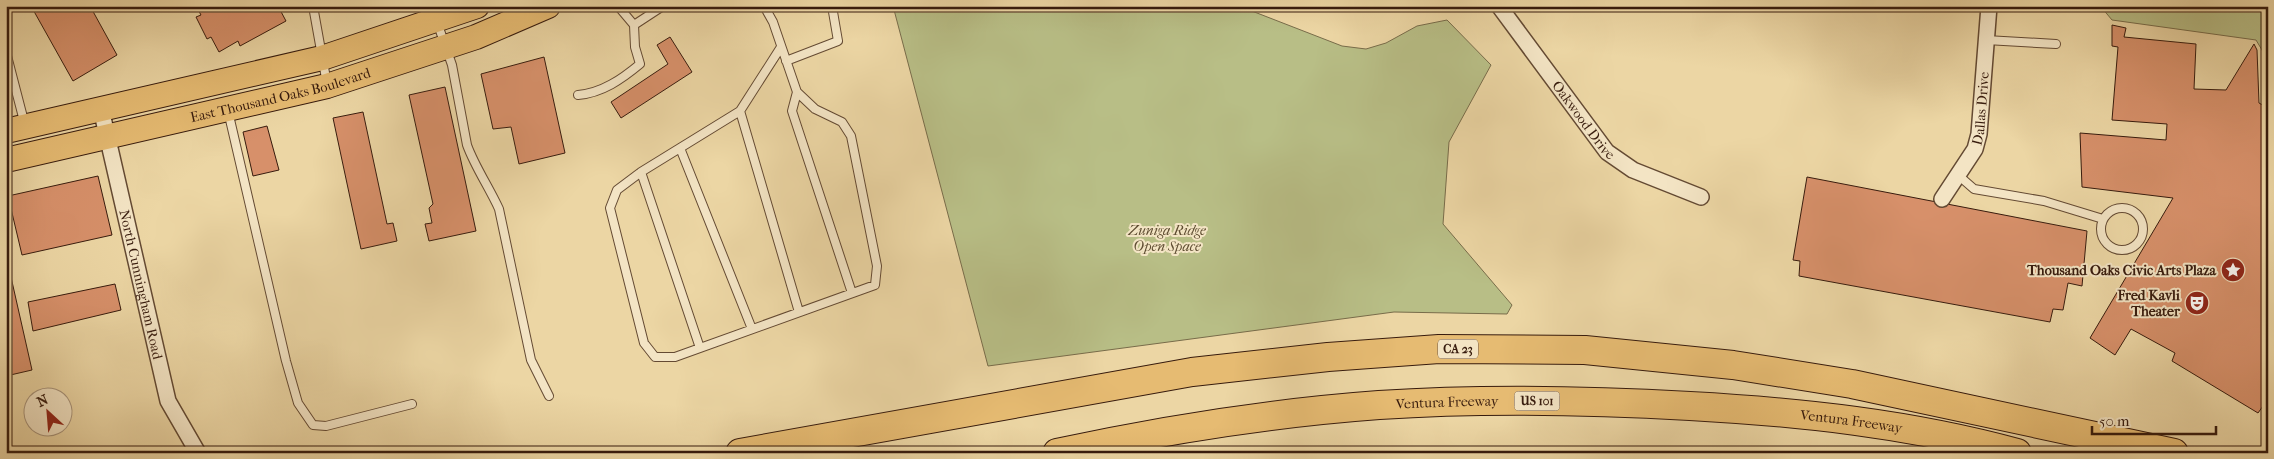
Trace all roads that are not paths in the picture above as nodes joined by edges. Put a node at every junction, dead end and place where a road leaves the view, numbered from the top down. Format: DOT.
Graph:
graph roads {
  1 [pos="313,6"];
  2 [pos="477,6"];
  3 [pos="548,6"];
  4 [pos="618,6"];
  5 [pos="663,6"];
  6 [pos="764,6"];
  7 [pos="832,6"];
  8 [pos="1498,6"];
  9 [pos="1989,6"];
  10 [pos="437,21"];
  11 [pos="634,25"];
  12 [pos="1986,40"];
  13 [pos="2056,44"];
  14 [pos="446,47"];
  15 [pos="782,47"];
  16 [pos="6,52"];
  17 [pos="322,58"];
  18 [pos="786,61"];
  19 [pos="327,86"];
  20 [pos="797,92"];
  21 [pos="578,96"];
  22 [pos="101,109"];
  23 [pos="228,109"];
  24 [pos="740,111"];
  25 [pos="16,129"];
  26 [pos="108,137"];
  27 [pos="680,148"];
  28 [pos="6,160"];
  29 [pos="641,172"];
  30 [pos="1958,176"];
  31 [pos="1701,197"];
  32 [pos="1942,199"];
  33 [pos="2103,219"];
  34 [pos="852,293"];
  35 [pos="799,312"];
  36 [pos="752,329"];
  37 [pos="700,348"];
  38 [pos="548,396"];
  39 [pos="412,404"];
  40 [pos="198,453"];
  41 [pos="740,453"];
  42 [pos="1057,453"];
  43 [pos="2017,453"];
  44 [pos="2174,453"];
  1 -- 17 [label="lane"];
  2 -- 10 [label="main road, East Thousand Oaks Boulevard"];
  3 -- 14 [label="main road, East Thousand Oaks Boulevard"];
  4 -- 11 [label="lane"];
  5 -- 11 [label="lane"];
  6 -- 15 [label="lane"];
  7 -- 18 [label="lane"];
  8 -- 31 [label="street, Oakwood Drive"];
  9 -- 12 [label="street, Dallas Drive"];
  10 -- 14 [label="lane"];
  10 -- 17 [label="main road, East Thousand Oaks Boulevard"];
  11 -- 21 [label="lane"];
  12 -- 13 [label="lane"];
  12 -- 30 [label="street, Dallas Drive"];
  14 -- 19 [label="main road, East Thousand Oaks Boulevard"];
  14 -- 38 [label="lane"];
  15 -- 18 [label="lane"];
  15 -- 24 [label="lane"];
  16 -- 25 [label="lane"];
  17 -- 19 [label="lane"];
  17 -- 22 [label="main road, East Thousand Oaks Boulevard"];
  18 -- 20 [label="lane"];
  19 -- 23 [label="main road, East Thousand Oaks Boulevard"];
  20 -- 34 [label="lane"];
  20 -- 34 [label="lane"];
  22 -- 25 [label="main road, East Thousand Oaks Boulevard"];
  22 -- 26 [label="street, North Cunningham Road"];
  23 -- 26 [label="main road, East Thousand Oaks Boulevard"];
  23 -- 39 [label="lane"];
  24 -- 27 [label="lane"];
  24 -- 35 [label="lane"];
  26 -- 28 [label="main road, East Thousand Oaks Boulevard"];
  26 -- 40 [label="street, North Cunningham Road"];
  27 -- 29 [label="lane"];
  27 -- 36 [label="lane"];
  29 -- 37 [label="lane"];
  29 -- 37 [label="lane"];
  30 -- 32 [label="street, Dallas Drive"];
  30 -- 33 [label="lane"];
  33 -- 33 [label="lane"];
  34 -- 35 [label="lane"];
  35 -- 36 [label="lane"];
  36 -- 37 [label="lane"];
  41 -- 44 [label="highway, CA 23"];
  42 -- 43 [label="highway, Ventura Freeway / US 101"];
}
